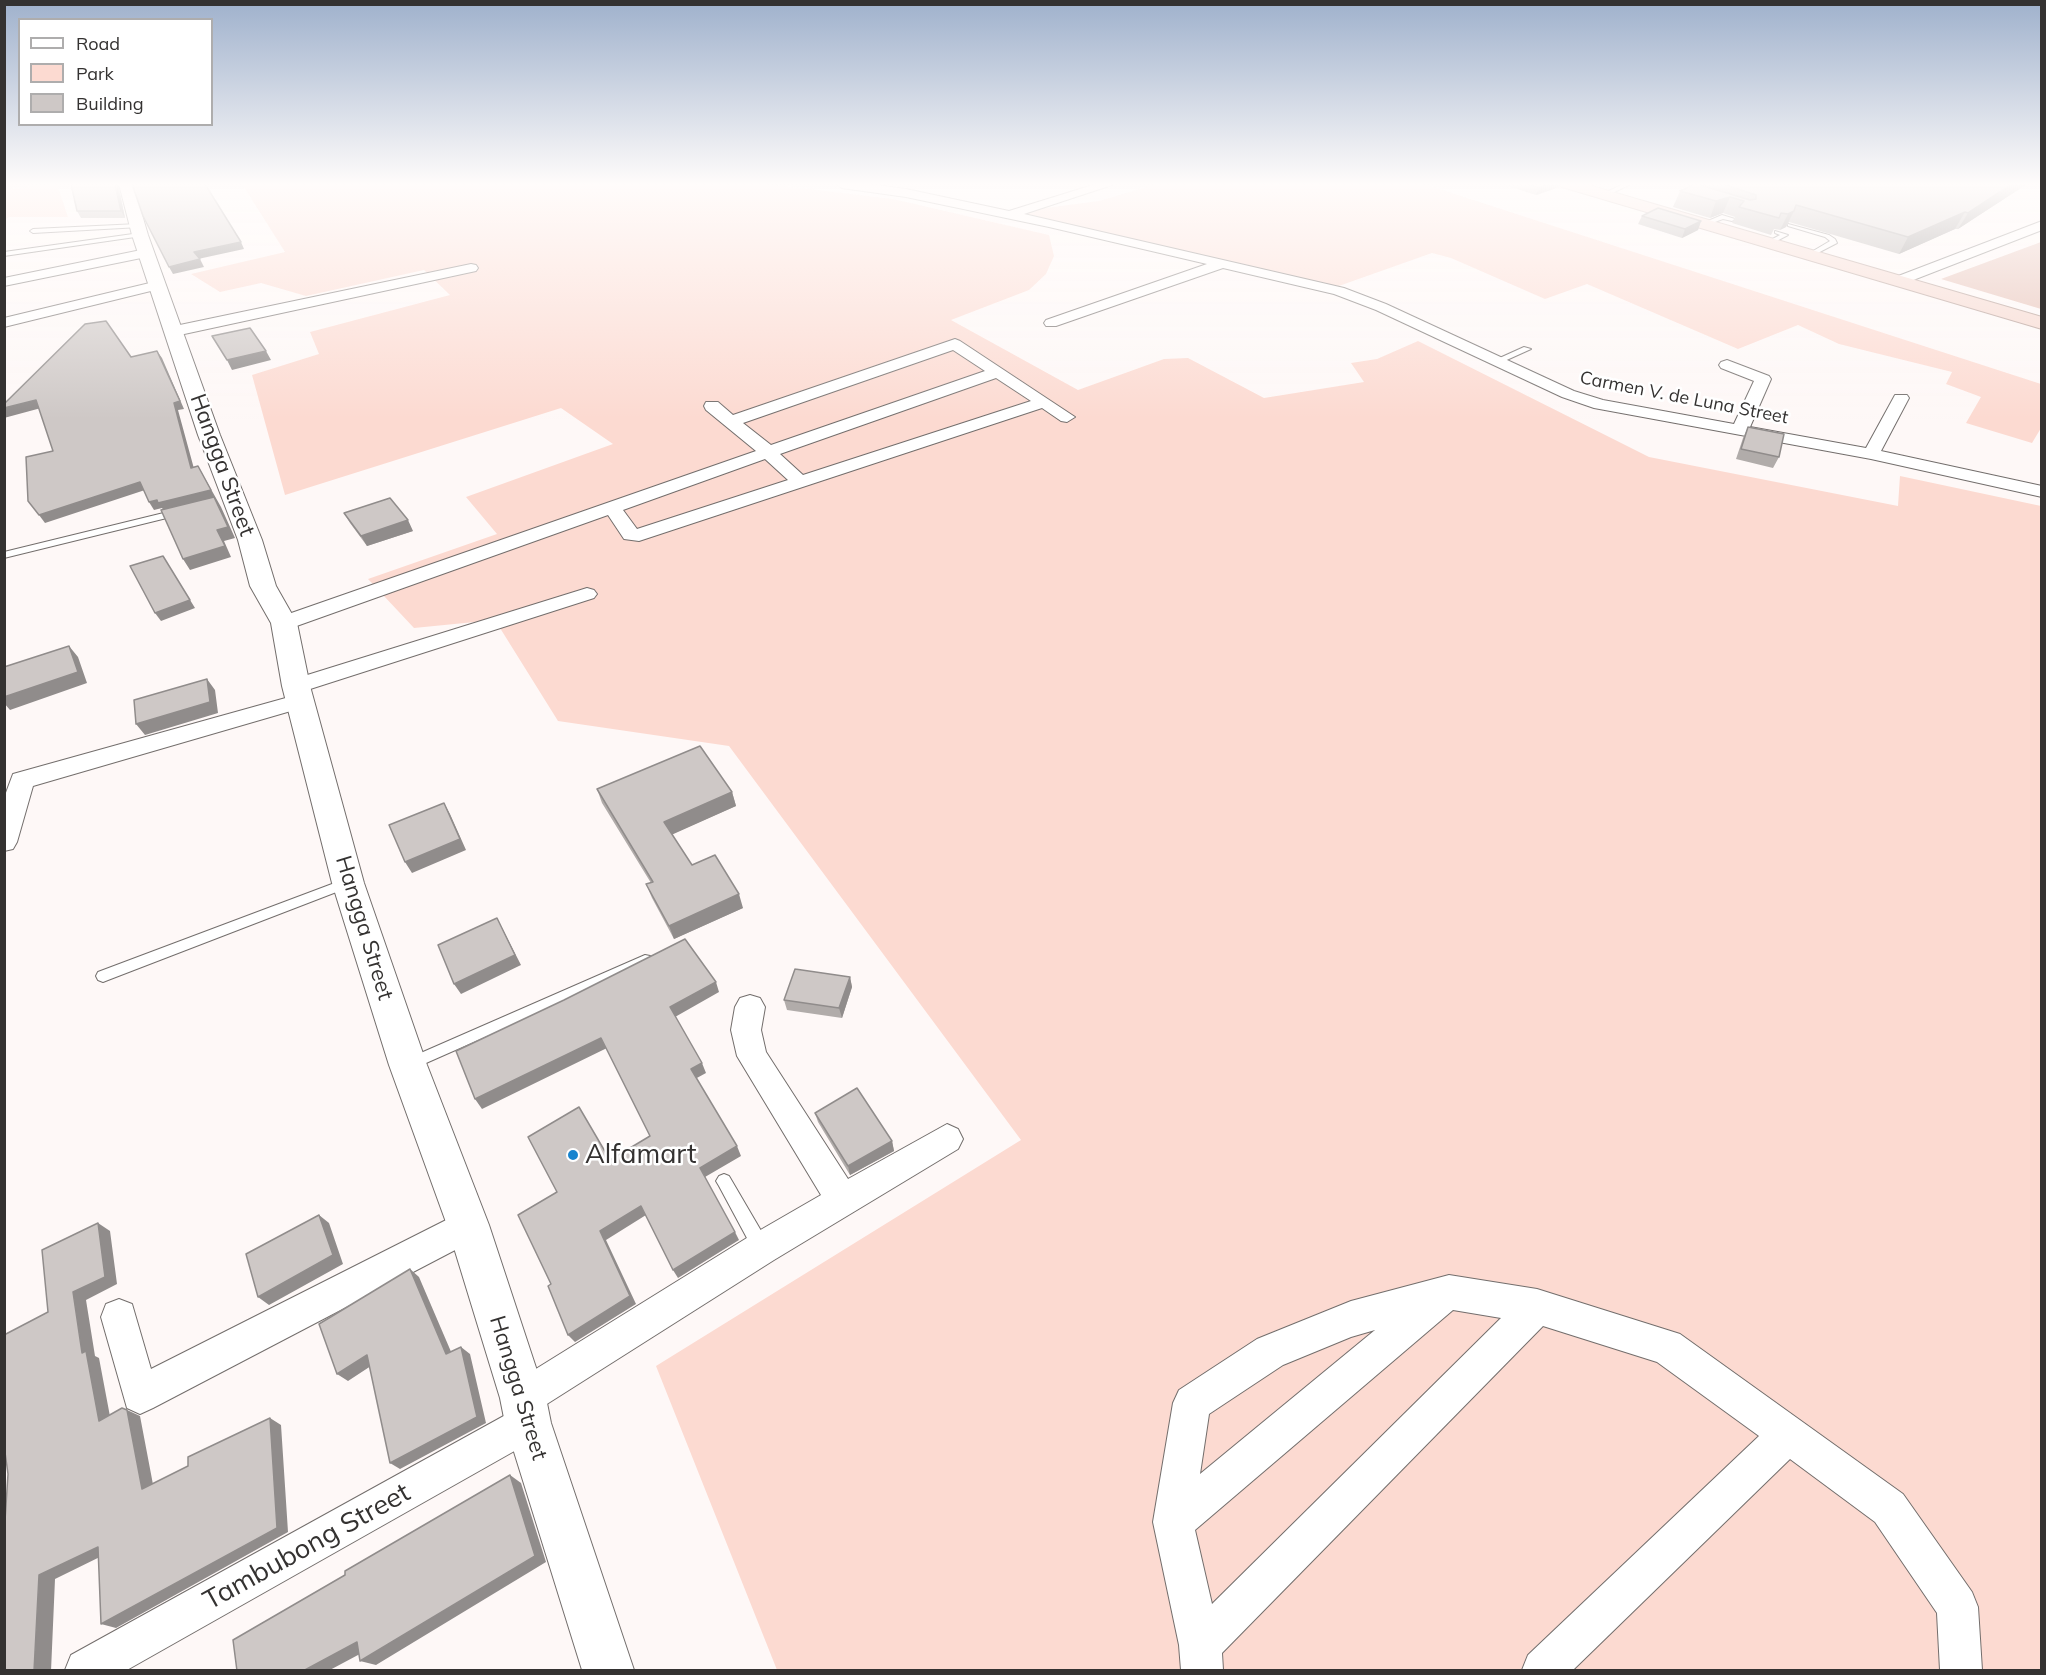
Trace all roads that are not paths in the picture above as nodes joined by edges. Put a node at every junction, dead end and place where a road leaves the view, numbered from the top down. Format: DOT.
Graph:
graph roads {
  1 [pos="66,262"];
  2 [pos="150,262"];
  3 [pos="1220,262"];
  4 [pos="1834,262"];
  5 [pos="1946,262"];
  6 [pos="1224,263"];
  7 [pos="471,268"];
  8 [pos="1898,281"];
  9 [pos="4,282"];
  10 [pos="158,285"];
  11 [pos="1051,322"];
  12 [pos="4,323"];
  13 [pos="2042,323"];
  14 [pos="175,331"];
  15 [pos="938,333"];
  16 [pos="955,344"];
  17 [pos="1527,349"];
  18 [pos="1497,361"];
  19 [pos="1727,365"];
  20 [pos="996,372"];
  21 [pos="1900,398"];
  22 [pos="1043,402"];
  23 [pos="712,406"];
  24 [pos="1067,417"];
  25 [pos="730,421"];
  26 [pos="1740,430"];
  27 [pos="768,452"];
  28 [pos="1871,454"];
  29 [pos="800,482"];
  30 [pos="2042,492"];
  31 [pos="613,508"];
  32 [pos="188,511"];
  33 [pos="4,555"];
  34 [pos="587,594"];
  35 [pos="284,622"];
  36 [pos="298,694"];
  37 [pos="4,842"];
  38 [pos="348,883"];
  39 [pos="661,953"];
  40 [pos="103,976"];
  41 [pos="750,1007"];
  42 [pos="408,1065"];
  43 [pos="947,1139"];
  44 [pos="724,1181"];
  45 [pos="843,1200"];
  46 [pos="468,1225"];
  47 [pos="762,1248"];
  48 [pos="1449,1292"];
  49 [pos="1538,1307"];
  50 [pos="119,1317"];
  51 [pos="525,1410"];
  52 [pos="1788,1434"];
  53 [pos="1173,1522"];
  54 [pos="1201,1658"];
  55 [pos="86,1671"];
  56 [pos="608,1671"];
  57 [pos="1543,1671"];
  58 [pos="1961,1671"];
  1 -- 9 [label="street"];
  2 -- 10 [label="street, Hangga Street"];
  3 -- 6 [label="street, Carmen V. de Luna Street"];
  4 -- 8 [label="highway"];
  5 -- 8 [label="street"];
  6 -- 11 [label="street"];
  6 -- 18 [label="street, Carmen V. de Luna Street"];
  7 -- 14 [label="street"];
  8 -- 13 [label="highway"];
  10 -- 12 [label="street"];
  10 -- 14 [label="street, Hangga Street"];
  14 -- 35 [label="street, Hangga Street"];
  15 -- 16 [label="street"];
  16 -- 20 [label="street"];
  16 -- 25 [label="street"];
  17 -- 18 [label="lane"];
  18 -- 26 [label="street, Carmen V. de Luna Street"];
  19 -- 26 [label="street"];
  20 -- 22 [label="street"];
  20 -- 27 [label="street"];
  21 -- 28 [label="street"];
  22 -- 24 [label="street"];
  22 -- 29 [label="street"];
  23 -- 25 [label="street"];
  25 -- 27 [label="street"];
  26 -- 28 [label="street, Carmen V. de Luna Street"];
  27 -- 29 [label="street"];
  27 -- 31 [label="street"];
  28 -- 30 [label="street, Carmen V. de Luna Street"];
  29 -- 31 [label="street"];
  31 -- 35 [label="street"];
  32 -- 33 [label="lane"];
  34 -- 36 [label="street"];
  35 -- 36 [label="street, Hangga Street"];
  36 -- 37 [label="street"];
  36 -- 38 [label="street, Hangga Street"];
  38 -- 40 [label="lane"];
  38 -- 42 [label="street, Hangga Street"];
  39 -- 42 [label="lane"];
  41 -- 45 [label="street"];
  42 -- 46 [label="street, Hangga Street"];
  43 -- 45 [label="street, Tambubong Street"];
  44 -- 47 [label="lane"];
  45 -- 47 [label="street, Tambubong Street"];
  46 -- 50 [label="street"];
  46 -- 51 [label="street, Hangga Street"];
  47 -- 51 [label="street, Tambubong Street"];
  48 -- 49 [label="street"];
  48 -- 53 [label="street"];
  48 -- 53 [label="street"];
  49 -- 52 [label="street"];
  49 -- 54 [label="street"];
  51 -- 55 [label="street, Tambubong Street"];
  51 -- 56 [label="street, Hangga Street"];
  52 -- 57 [label="street"];
  52 -- 58 [label="street"];
  53 -- 54 [label="street"];
}
